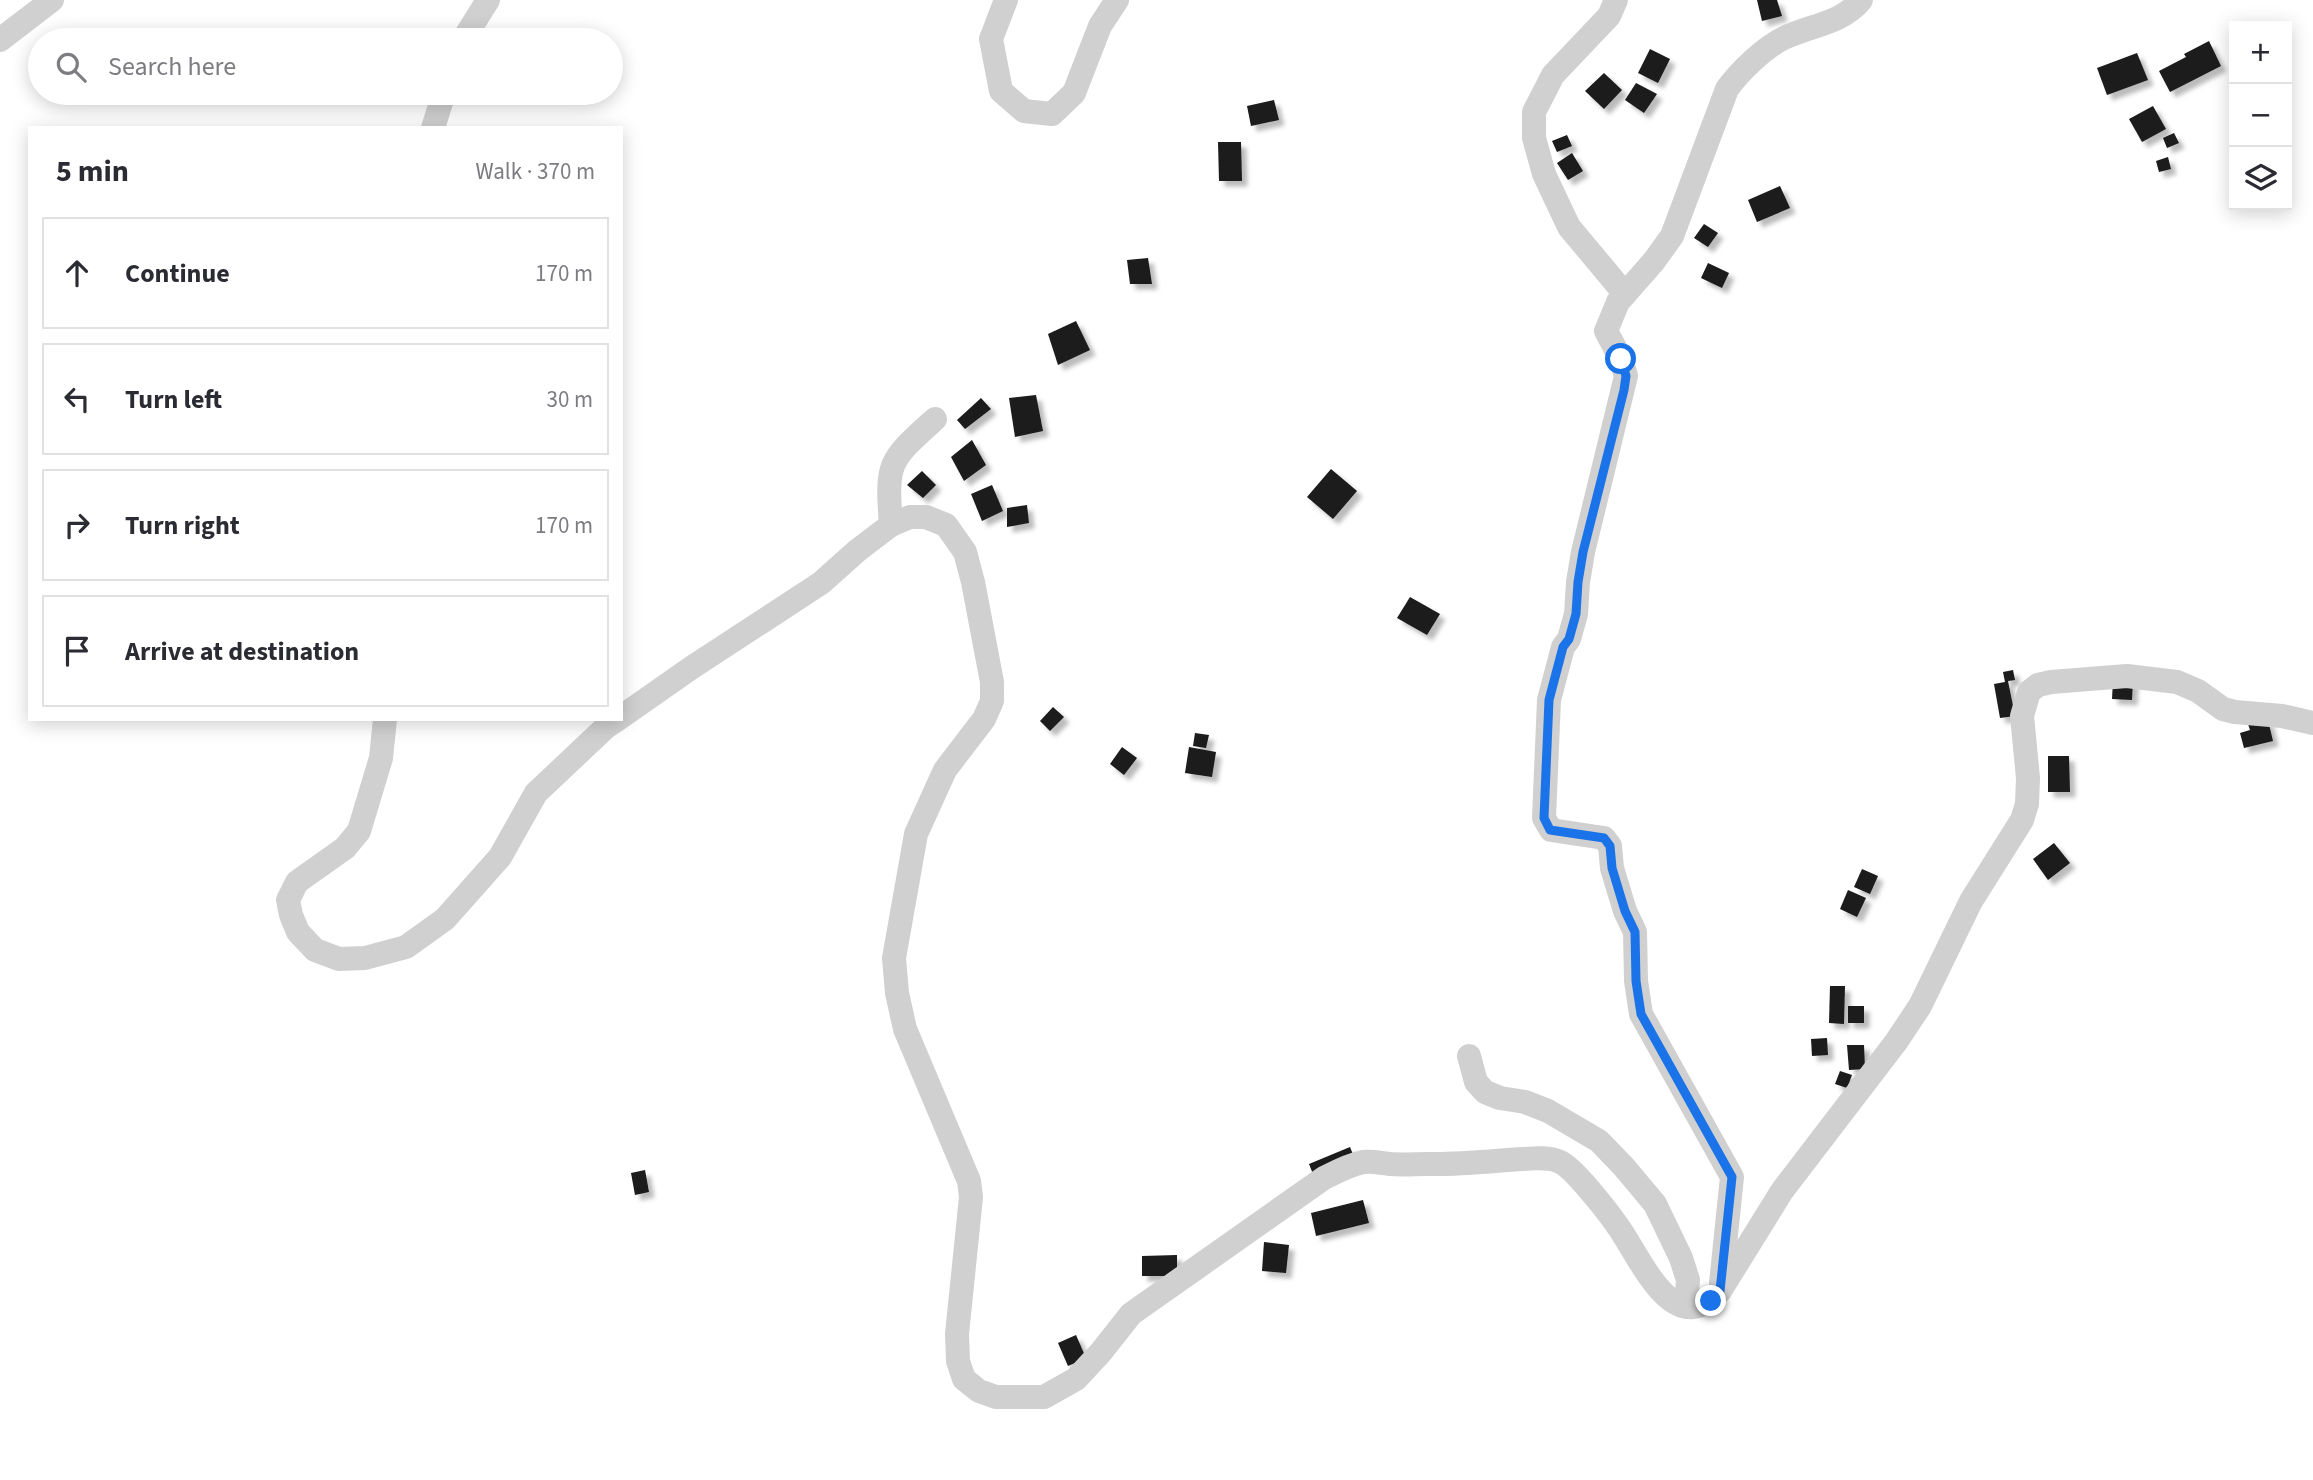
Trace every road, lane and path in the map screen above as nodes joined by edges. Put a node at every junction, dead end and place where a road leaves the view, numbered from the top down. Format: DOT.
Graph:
graph roads {
  1 [pos="52,0"];
  2 [pos="488,0"];
  3 [pos="1006,0"];
  4 [pos="1117,0"];
  5 [pos="1616,0"];
  6 [pos="1861,0"];
  7 [pos="470,28"];
  8 [pos="0,40"];
  9 [pos="440,105"];
  10 [pos="434,126"];
  11 [pos="1625,293"];
  12 [pos="935,419"];
  13 [pos="891,524"];
  14 [pos="623,715"];
  15 [pos="385,721"];
  16 [pos="615,721"];
  17 [pos="2313,723"];
  18 [pos="1469,1056"];
  19 [pos="1720,1291"];
  20 [pos="1686,1306"];
  1 -- 8 [label="street"];
  2 -- 7 [label="street"];
  3 -- 4 [label="street"];
  5 -- 11 [label="street"];
  6 -- 11 [label="street"];
  9 -- 10 [label="street"];
  11 -- 19 [label="street"];
  12 -- 13 [label="street"];
  13 -- 14 [label="street"];
  13 -- 20 [label="street"];
  15 -- 16 [label="street"];
  17 -- 19 [label="street"];
  18 -- 20 [label="street"];
  19 -- 20 [label="street"];
}
